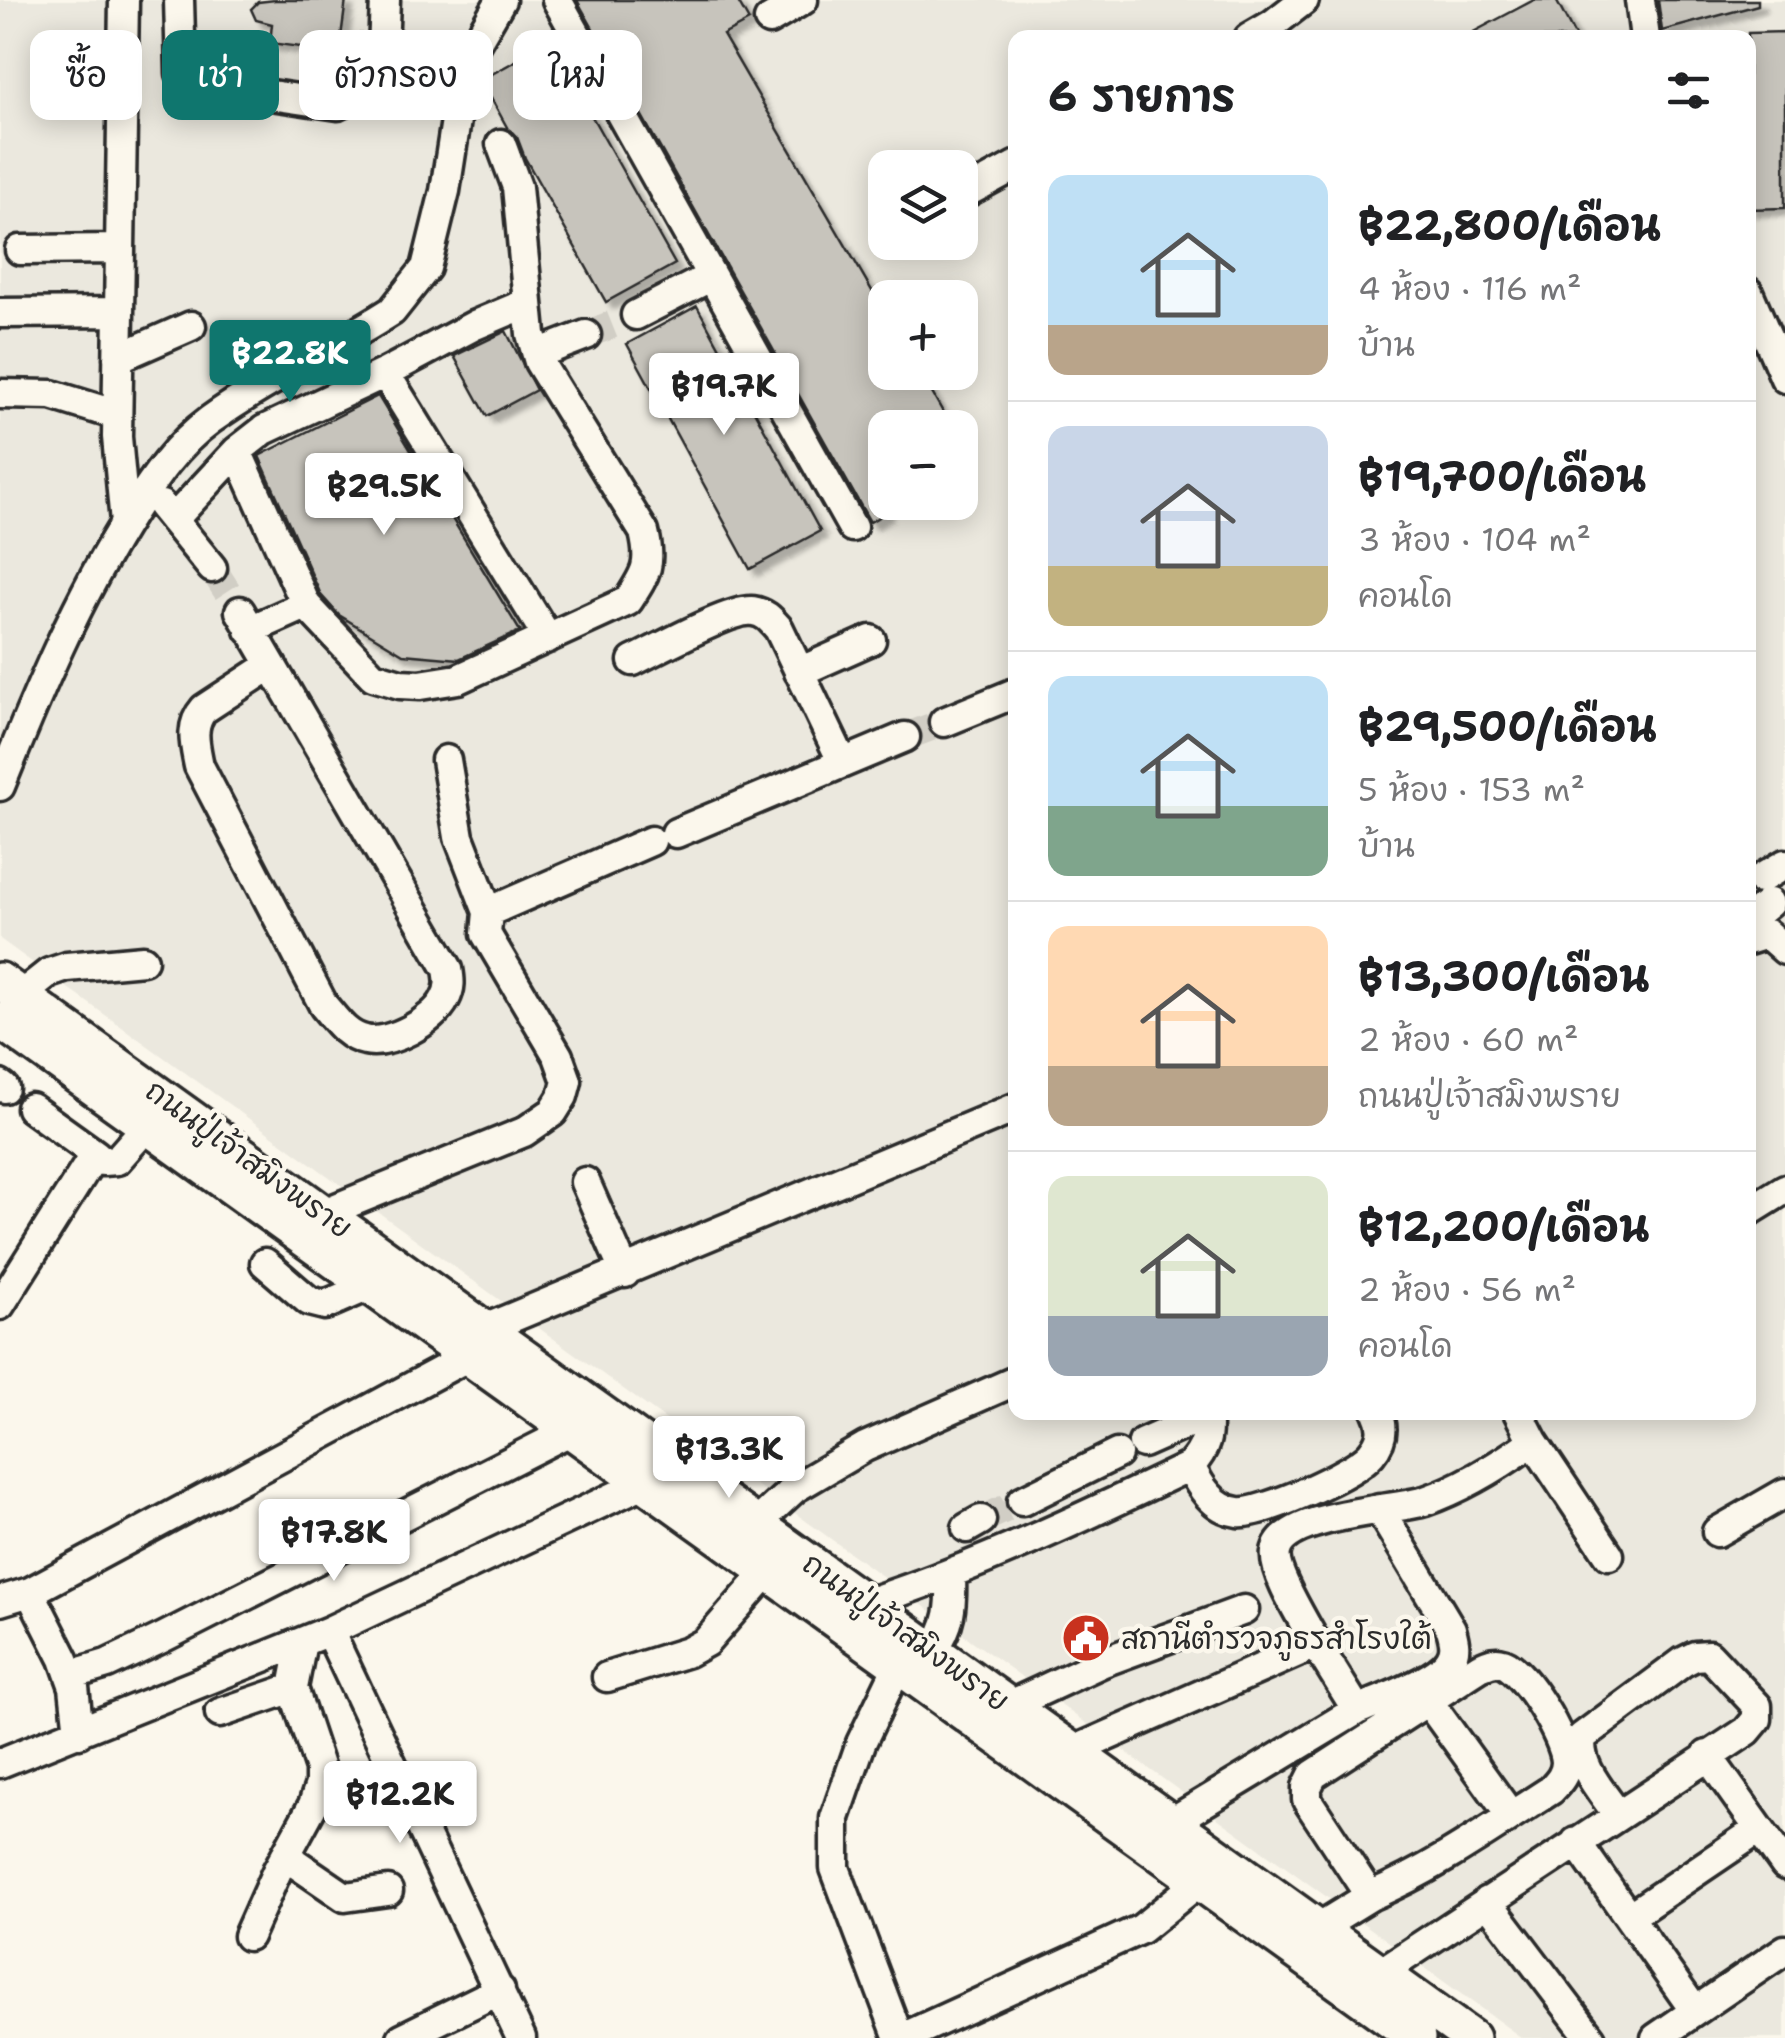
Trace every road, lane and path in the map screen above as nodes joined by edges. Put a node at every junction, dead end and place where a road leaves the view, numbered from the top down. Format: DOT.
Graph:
graph roads {
  1 [pos="124,0"];
  2 [pos="179,0"];
  3 [pos="385,0"];
  4 [pos="501,0"];
  5 [pos="558,0"];
  6 [pos="802,0"];
  7 [pos="1304,0"];
  8 [pos="1640,0"];
  9 [pos="769,20"];
  10 [pos="384,30"];
  11 [pos="484,30"];
  12 [pos="1262,30"];
  13 [pos="1644,30"];
  14 [pos="299,99"];
  15 [pos="455,120"];
  16 [pos="501,144"];
  17 [pos="1008,170"];
  18 [pos="978,186"];
  19 [pos="120,249"];
  20 [pos="20,250"];
  21 [pos="710,277"];
  22 [pos="527,303"];
  23 [pos="1756,311"];
  24 [pos="0,312"];
  25 [pos="119,312"];
  26 [pos="636,315"];
  27 [pos="191,326"];
  28 [pos="586,335"];
  29 [pos="537,354"];
  30 [pos="118,358"];
  31 [pos="385,373"];
  32 [pos="1785,378"];
  33 [pos="0,394"];
  34 [pos="118,416"];
  35 [pos="237,451"];
  36 [pos="147,489"];
  37 [pos="173,520"];
  38 [pos="125,523"];
  39 [pos="852,527"];
  40 [pos="212,568"];
  41 [pos="306,605"];
  42 [pos="548,638"];
  43 [pos="872,640"];
  44 [pos="633,660"];
  45 [pos="271,665"];
  46 [pos="799,672"];
  47 [pos="1008,696"];
  48 [pos="944,722"];
  49 [pos="905,736"];
  50 [pos="446,760"];
  51 [pos="842,763"];
  52 [pos="0,786"];
  53 [pos="1785,864"];
  54 [pos="488,912"];
  55 [pos="1763,919"];
  56 [pos="142,960"];
  57 [pos="7,999"];
  58 [pos="31,1108"];
  59 [pos="1008,1111"];
  60 [pos="147,1126"];
  61 [pos="94,1154"];
  62 [pos="585,1182"];
  63 [pos="1785,1188"];
  64 [pos="1756,1207"];
  65 [pos="324,1213"];
  66 [pos="265,1262"];
  67 [pos="625,1273"];
  68 [pos="369,1286"];
  69 [pos="0,1305"];
  70 [pos="478,1342"];
  71 [pos="1008,1384"];
  72 [pos="1193,1420"];
  73 [pos="1207,1420"];
  74 [pos="1381,1420"];
  75 [pos="1522,1420"];
  76 [pos="572,1430"];
  77 [pos="1533,1441"];
  78 [pos="1190,1466"];
  79 [pos="646,1482"];
  80 [pos="1785,1493"];
  81 [pos="1022,1501"];
  82 [pos="1379,1510"];
  83 [pos="1717,1532"];
  84 [pos="748,1536"];
  85 [pos="1609,1555"];
  86 [pos="769,1570"];
  87 [pos="951,1576"];
  88 [pos="30,1592"];
  89 [pos="0,1601"];
  90 [pos="867,1603"];
  91 [pos="1244,1610"];
  92 [pos="329,1631"];
  93 [pos="302,1642"];
  94 [pos="1316,1644"];
  95 [pos="933,1650"];
  96 [pos="899,1664"];
  97 [pos="70,1675"];
  98 [pos="607,1677"];
  99 [pos="293,1688"];
  100 [pos="1428,1701"];
  101 [pos="1357,1710"];
  102 [pos="220,1714"];
  103 [pos="1008,1718"];
  104 [pos="79,1733"];
  105 [pos="1071,1752"];
  106 [pos="1707,1756"];
  107 [pos="0,1764"];
  108 [pos="1618,1815"];
  109 [pos="1510,1816"];
  110 [pos="1170,1822"];
  111 [pos="1759,1829"];
  112 [pos="1576,1842"];
  113 [pos="285,1856"];
  114 [pos="1785,1865"];
  115 [pos="1200,1881"];
  116 [pos="388,1891"];
  117 [pos="1370,1896"];
  118 [pos="1487,1901"];
  119 [pos="1629,1917"];
  120 [pos="1318,1928"];
  121 [pos="248,1936"];
  122 [pos="1785,1950"];
  123 [pos="1380,1972"];
  124 [pos="500,1990"];
  125 [pos="1695,2011"];
  126 [pos="413,2036"];
  127 [pos="522,2038"];
  128 [pos="900,2038"];
  129 [pos="1417,2038"];
  130 [pos="1471,2038"];
  131 [pos="1592,2038"];
  132 [pos="1656,2038"];
  1 -- 19 [label="street"];
  2 -- 14 [label="street"];
  3 -- 10 [label="street"];
  4 -- 11 [label="street"];
  5 -- 21 [label="street"];
  6 -- 9 [label="street"];
  7 -- 12 [label="street"];
  8 -- 13 [label="street"];
  15 -- 36 [label="street"];
  16 -- 22 [label="street"];
  17 -- 18 [label="street"];
  19 -- 20 [label="street"];
  19 -- 25 [label="street"];
  21 -- 26 [label="street"];
  21 -- 39 [label="street"];
  22 -- 29 [label="street"];
  22 -- 31 [label="street"];
  23 -- 32 [label="street"];
  24 -- 25 [label="street"];
  25 -- 30 [label="street"];
  27 -- 30 [label="street"];
  28 -- 29 [label="street"];
  29 -- 42 [label="street"];
  30 -- 34 [label="street"];
  31 -- 35 [label="street"];
  31 -- 42 [label="street"];
  33 -- 34 [label="street"];
  34 -- 38 [label="street"];
  35 -- 37 [label="street"];
  35 -- 41 [label="street"];
  36 -- 37 [label="street"];
  36 -- 38 [label="street"];
  37 -- 40 [label="street"];
  38 -- 52 [label="street"];
  41 -- 42 [label="street"];
  41 -- 45 [label="street"];
  43 -- 46 [label="street"];
  44 -- 46 [label="street"];
  45 -- 45 [label="street"];
  46 -- 51 [label="street"];
  47 -- 48 [label="street"];
  49 -- 51 [label="street"];
  50 -- 54 [label="street"];
  51 -- 54 [label="street"];
  53 -- 55 [label="street"];
  54 -- 65 [label="street"];
  56 -- 57 [label="street"];
  57 -- 60 [label="main road, ถนนปู่เจ้าสมิงพราย"];
  57 -- 65 [label="main road, ถนนปู่เจ้าสมิงพราย"];
  58 -- 61 [label="street"];
  59 -- 67 [label="street"];
  60 -- 61 [label="street"];
  60 -- 68 [label="main road, ถนนปู่เจ้าสมิงพราย"];
  61 -- 69 [label="street"];
  62 -- 67 [label="street"];
  63 -- 64 [label="street"];
  65 -- 70 [label="main road, ถนนปู่เจ้าสมิงพราย"];
  66 -- 68 [label="street"];
  67 -- 70 [label="street"];
  68 -- 70 [label="main road, ถนนปู่เจ้าสมิงพราย"];
  70 -- 76 [label="main road, ถนนปู่เจ้าสมิงพราย"];
  70 -- 84 [label="main road, ถนนปู่เจ้าสมิงพราย"];
  70 -- 88 [label="street"];
  71 -- 84 [label="street"];
  72 -- 81 [label="street"];
  73 -- 78 [label="street"];
  74 -- 78 [label="street"];
  75 -- 77 [label="street"];
  76 -- 79 [label="main road, ถนนปู่เจ้าสมิงพราย"];
  76 -- 97 [label="street"];
  77 -- 82 [label="street"];
  77 -- 85 [label="street"];
  78 -- 87 [label="street"];
  79 -- 84 [label="main road, ถนนปู่เจ้าสมิงพราย"];
  79 -- 92 [label="street"];
  80 -- 83 [label="street"];
  82 -- 94 [label="street"];
  82 -- 101 [label="street"];
  84 -- 86 [label="main road, ถนนปู่เจ้าสมิงพราย"];
  84 -- 90 [label="main road, ถนนปู่เจ้าสมิงพราย"];
  86 -- 96 [label="main road, ถนนปู่เจ้าสมิงพราย"];
  86 -- 98 [label="street"];
  87 -- 90 [label="street"];
  87 -- 95 [label="street"];
  88 -- 89 [label="street"];
  88 -- 97 [label="street"];
  90 -- 95 [label="main road, ถนนปู่เจ้าสมิงพราย"];
  91 -- 103 [label="street"];
  92 -- 93 [label="street"];
  92 -- 124 [label="street"];
  93 -- 99 [label="street"];
  93 -- 104 [label="street"];
  94 -- 101 [label="street"];
  94 -- 105 [label="street"];
  95 -- 103 [label="main road, ถนนปู่เจ้าสมิงพราย"];
  96 -- 103 [label="main road, ถนนปู่เจ้าสมิงพราย"];
  96 -- 128 [label="street"];
  97 -- 104 [label="street"];
  99 -- 102 [label="street"];
  99 -- 113 [label="street"];
  100 -- 109 [label="street"];
  100 -- 109 [label="street"];
  100 -- 117 [label="street"];
  101 -- 110 [label="street"];
  103 -- 105 [label="main road, ถนนปู่เจ้าสมิงพราย"];
  103 -- 115 [label="main road, ถนนปู่เจ้าสมิงพราย"];
  104 -- 107 [label="street"];
  105 -- 110 [label="main road, ถนนปู่เจ้าสมิงพราย"];
  106 -- 108 [label="street"];
  106 -- 108 [label="street"];
  106 -- 111 [label="street"];
  108 -- 112 [label="street"];
  109 -- 117 [label="street"];
  110 -- 120 [label="main road, ถนนปู่เจ้าสมิงพราย"];
  111 -- 114 [label="street"];
  111 -- 119 [label="street"];
  112 -- 118 [label="street"];
  112 -- 119 [label="street"];
  113 -- 116 [label="street"];
  113 -- 121 [label="street"];
  115 -- 128 [label="street"];
  115 -- 129 [label="main road, ถนนปู่เจ้าสมิงพราย"];
  117 -- 120 [label="street"];
  118 -- 123 [label="street"];
  118 -- 131 [label="street"];
  119 -- 125 [label="street"];
  120 -- 123 [label="main road, ถนนปู่เจ้าสมิงพราย"];
  122 -- 125 [label="street"];
  123 -- 130 [label="main road, ถนนปู่เจ้าสมิงพราย"];
  124 -- 126 [label="street"];
  124 -- 127 [label="street"];
  125 -- 132 [label="street"];
}
